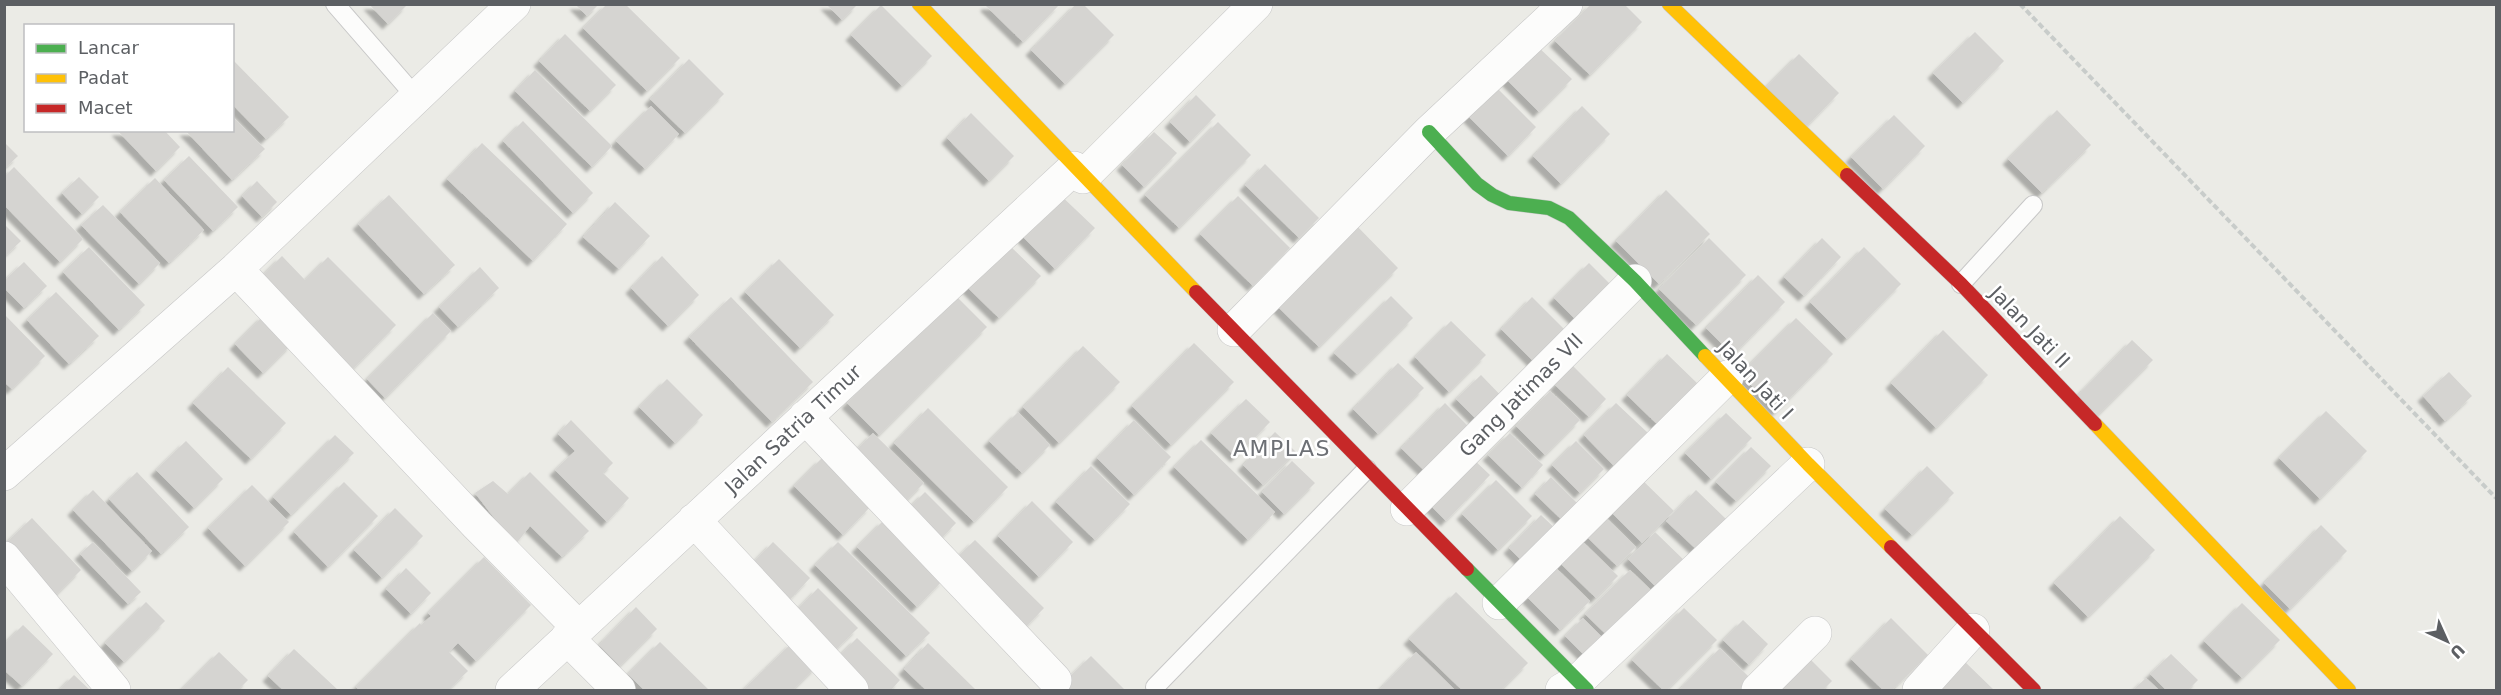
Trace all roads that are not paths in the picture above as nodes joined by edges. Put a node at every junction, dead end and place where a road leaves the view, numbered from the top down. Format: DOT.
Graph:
graph roads {
  1 [pos="335,4"];
  2 [pos="514,4"];
  3 [pos="919,4"];
  4 [pos="1256,4"];
  5 [pos="1566,4"];
  6 [pos="1669,4"];
  7 [pos="415,96"];
  8 [pos="1429,132"];
  9 [pos="1079,172"];
  10 [pos="2033,205"];
  11 [pos="236,269"];
  12 [pos="1635,281"];
  13 [pos="1961,284"];
  14 [pos="1234,330"];
  15 [pos="1727,377"];
  16 [pos="805,417"];
  17 [pos="1808,464"];
  18 [pos="1366,469"];
  19 [pos="4,474"];
  20 [pos="1407,509"];
  21 [pos="694,520"];
  22 [pos="4,558"];
  23 [pos="1499,603"];
  24 [pos="1973,630"];
  25 [pos="573,633"];
  26 [pos="1815,633"];
  27 [pos="1055,680"];
  28 [pos="1155,687"];
  29 [pos="1576,687"];
  30 [pos="114,690"];
  31 [pos="512,690"];
  32 [pos="620,690"];
  33 [pos="852,690"];
  34 [pos="1758,690"];
  35 [pos="1919,690"];
  36 [pos="2034,690"];
  37 [pos="2349,690"];
  1 -- 7 [label="lane"];
  2 -- 7 [label="street"];
  3 -- 9 [label="street"];
  4 -- 9 [label="street, Jalan Satria Timur"];
  5 -- 8 [label="street"];
  6 -- 13 [label="street, Jalan Jati II"];
  7 -- 11 [label="street"];
  8 -- 12 [label="street, Jalan Jati I"];
  8 -- 14 [label="street"];
  9 -- 14 [label="street"];
  9 -- 16 [label="street, Jalan Satria Timur"];
  10 -- 13 [label="lane"];
  11 -- 19 [label="street"];
  11 -- 25 [label="street"];
  12 -- 15 [label="street, Jalan Jati I"];
  12 -- 20 [label="street, Gang Jatimas VII"];
  13 -- 37 [label="street, Jalan Jati II"];
  14 -- 18 [label="street"];
  15 -- 17 [label="street, Jalan Jati I"];
  15 -- 23 [label="street"];
  16 -- 21 [label="street, Jalan Satria Timur"];
  16 -- 27 [label="street"];
  17 -- 24 [label="street, Jalan Jati I"];
  17 -- 29 [label="street"];
  18 -- 20 [label="street"];
  18 -- 28 [label="lane"];
  20 -- 23 [label="street"];
  21 -- 25 [label="street, Jalan Satria Timur"];
  21 -- 33 [label="street"];
  22 -- 30 [label="street"];
  23 -- 29 [label="street"];
  24 -- 35 [label="street"];
  24 -- 36 [label="street, Jalan Jati I"];
  25 -- 31 [label="street, Jalan Satria Timur"];
  25 -- 32 [label="street"];
  26 -- 34 [label="street"];
}
